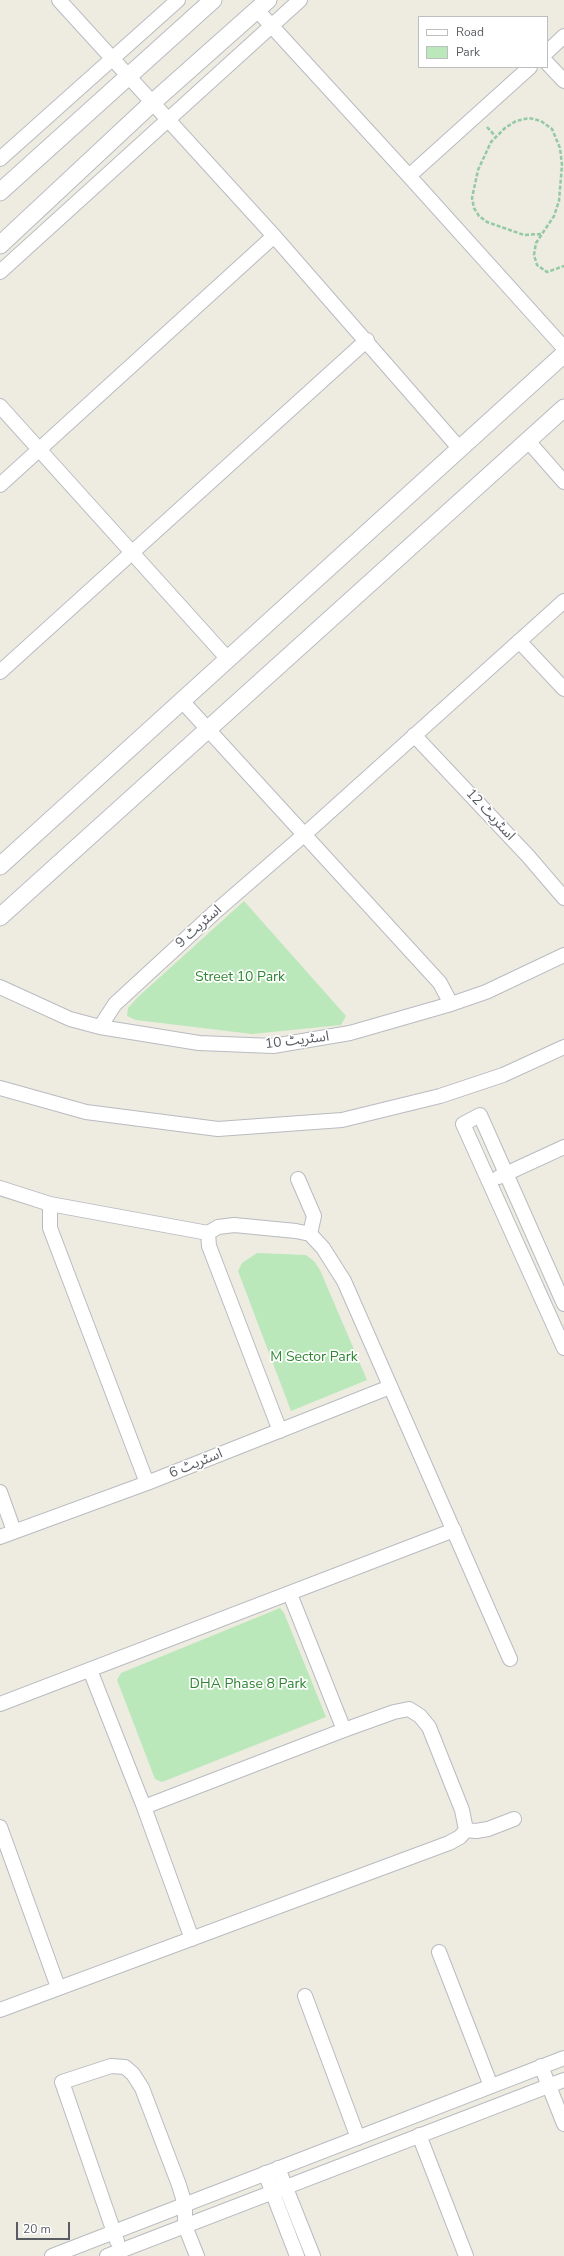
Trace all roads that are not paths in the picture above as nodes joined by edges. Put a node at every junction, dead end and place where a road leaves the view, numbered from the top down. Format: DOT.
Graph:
graph roads {
  1 [pos="59,0"];
  2 [pos="178,0"];
  3 [pos="213,0"];
  4 [pos="300,0"];
  5 [pos="262,5"];
  6 [pos="271,26"];
  7 [pos="564,36"];
  8 [pos="548,51"];
  9 [pos="112,59"];
  10 [pos="548,64"];
  11 [pos="529,68"];
  12 [pos="128,76"];
  13 [pos="564,81"];
  14 [pos="152,103"];
  15 [pos="167,119"];
  16 [pos="0,159"];
  17 [pos="410,176"];
  18 [pos="0,192"];
  19 [pos="274,236"];
  20 [pos="0,245"];
  21 [pos="0,272"];
  22 [pos="366,340"];
  23 [pos="564,348"];
  24 [pos="564,354"];
  25 [pos="0,406"];
  26 [pos="564,408"];
  27 [pos="528,442"];
  28 [pos="460,449"];
  29 [pos="39,450"];
  30 [pos="564,482"];
  31 [pos="0,484"];
  32 [pos="133,552"];
  33 [pos="564,601"];
  34 [pos="519,641"];
  35 [pos="227,658"];
  36 [pos="0,672"];
  37 [pos="564,689"];
  38 [pos="182,701"];
  39 [pos="208,729"];
  40 [pos="414,735"];
  41 [pos="305,834"];
  42 [pos="0,866"];
  43 [pos="564,898"];
  44 [pos="0,917"];
  45 [pos="564,955"];
  46 [pos="0,987"];
  47 [pos="451,1004"];
  48 [pos="100,1026"];
  49 [pos="564,1047"];
  50 [pos="0,1088"];
  51 [pos="564,1147"];
  52 [pos="507,1174"];
  53 [pos="298,1179"];
  54 [pos="490,1181"];
  55 [pos="0,1188"];
  56 [pos="50,1204"];
  57 [pos="208,1233"];
  58 [pos="310,1234"];
  59 [pos="564,1304"];
  60 [pos="564,1348"];
  61 [pos="390,1387"];
  62 [pos="280,1431"];
  63 [pos="147,1483"];
  64 [pos="0,1492"];
  65 [pos="454,1530"];
  66 [pos="14,1531"];
  67 [pos="0,1537"];
  68 [pos="290,1594"];
  69 [pos="510,1659"];
  70 [pos="90,1670"];
  71 [pos="0,1704"];
  72 [pos="344,1730"];
  73 [pos="144,1807"];
  74 [pos="514,1819"];
  75 [pos="0,1826"];
  76 [pos="466,1830"];
  77 [pos="192,1939"];
  78 [pos="439,1952"];
  79 [pos="58,1987"];
  80 [pos="305,1996"];
  81 [pos="0,2010"];
  82 [pos="564,2058"];
  83 [pos="541,2066"];
  84 [pos="564,2080"];
  85 [pos="491,2086"];
  86 [pos="549,2086"];
  87 [pos="564,2124"];
  88 [pos="420,2135"];
  89 [pos="358,2138"];
  90 [pos="278,2168"];
  91 [pos="265,2173"];
  92 [pos="286,2187"];
  93 [pos="272,2193"];
  94 [pos="185,2205"];
  95 [pos="185,2226"];
  96 [pos="114,2232"];
  97 [pos="116,2254"];
  98 [pos="52,2256"];
  99 [pos="197,2256"];
  100 [pos="297,2256"];
  101 [pos="313,2256"];
  102 [pos="466,2256"];
  1 -- 9 [label="street"];
  2 -- 9 [label="street"];
  3 -- 12 [label="street"];
  4 -- 6 [label="street"];
  5 -- 6 [label="street"];
  5 -- 14 [label="street"];
  6 -- 15 [label="street"];
  6 -- 17 [label="street"];
  7 -- 8 [label="street"];
  9 -- 12 [label="street"];
  9 -- 16 [label="street"];
  10 -- 13 [label="street"];
  11 -- 17 [label="street"];
  12 -- 14 [label="street"];
  12 -- 18 [label="street"];
  14 -- 15 [label="street"];
  14 -- 20 [label="street"];
  15 -- 19 [label="street"];
  15 -- 21 [label="street"];
  17 -- 23 [label="street"];
  19 -- 22 [label="street"];
  19 -- 29 [label="street"];
  22 -- 28 [label="street"];
  22 -- 32 [label="street"];
  24 -- 28 [label="street"];
  25 -- 29 [label="street"];
  26 -- 27 [label="street"];
  27 -- 30 [label="street"];
  27 -- 39 [label="street"];
  28 -- 35 [label="street"];
  29 -- 31 [label="street"];
  29 -- 32 [label="street"];
  32 -- 35 [label="street"];
  32 -- 36 [label="street"];
  33 -- 34 [label="street, اسٹریٹ 9"];
  34 -- 37 [label="street"];
  34 -- 40 [label="street, اسٹریٹ 9"];
  35 -- 38 [label="street"];
  38 -- 39 [label="street"];
  38 -- 42 [label="street"];
  39 -- 41 [label="street"];
  39 -- 44 [label="street"];
  40 -- 41 [label="street, اسٹریٹ 9"];
  40 -- 43 [label="street, اسٹریٹ 12"];
  41 -- 47 [label="street"];
  41 -- 48 [label="street, اسٹریٹ 9"];
  45 -- 47 [label="street, اسٹریٹ 10"];
  46 -- 48 [label="street, اسٹریٹ 10"];
  47 -- 48 [label="street, اسٹریٹ 10"];
  49 -- 50 [label="street"];
  51 -- 52 [label="street"];
  52 -- 54 [label="street"];
  52 -- 54 [label="street"];
  52 -- 59 [label="street"];
  53 -- 58 [label="street"];
  54 -- 60 [label="street"];
  55 -- 56 [label="street"];
  56 -- 57 [label="street"];
  56 -- 63 [label="street"];
  57 -- 58 [label="street"];
  57 -- 62 [label="street"];
  58 -- 61 [label="street"];
  61 -- 62 [label="street, اسٹریٹ 6"];
  61 -- 65 [label="street"];
  62 -- 63 [label="street, اسٹریٹ 6"];
  63 -- 66 [label="street, اسٹریٹ 6"];
  64 -- 66 [label="street"];
  65 -- 68 [label="street"];
  65 -- 69 [label="street"];
  66 -- 67 [label="street, اسٹریٹ 6"];
  68 -- 70 [label="street"];
  68 -- 72 [label="street"];
  70 -- 71 [label="street"];
  70 -- 73 [label="street"];
  72 -- 73 [label="street"];
  72 -- 76 [label="street"];
  73 -- 77 [label="street"];
  74 -- 76 [label="street"];
  75 -- 79 [label="street"];
  76 -- 77 [label="street"];
  77 -- 79 [label="street"];
  78 -- 85 [label="street"];
  79 -- 81 [label="street"];
  80 -- 89 [label="street"];
  82 -- 83 [label="street"];
  83 -- 85 [label="street"];
  83 -- 86 [label="street"];
  84 -- 86 [label="street"];
  85 -- 89 [label="street"];
  86 -- 87 [label="street"];
  86 -- 88 [label="street"];
  88 -- 92 [label="street"];
  88 -- 102 [label="street"];
  89 -- 90 [label="street"];
  90 -- 91 [label="street"];
  90 -- 92 [label="street"];
  91 -- 93 [label="street"];
  91 -- 94 [label="street"];
  92 -- 93 [label="street"];
  92 -- 101 [label="street"];
  93 -- 95 [label="street"];
  93 -- 100 [label="street"];
  94 -- 95 [label="street"];
  94 -- 96 [label="street"];
  94 -- 96 [label="street"];
  95 -- 97 [label="street"];
  95 -- 99 [label="street"];
  96 -- 97 [label="street"];
  96 -- 98 [label="street"];
}
